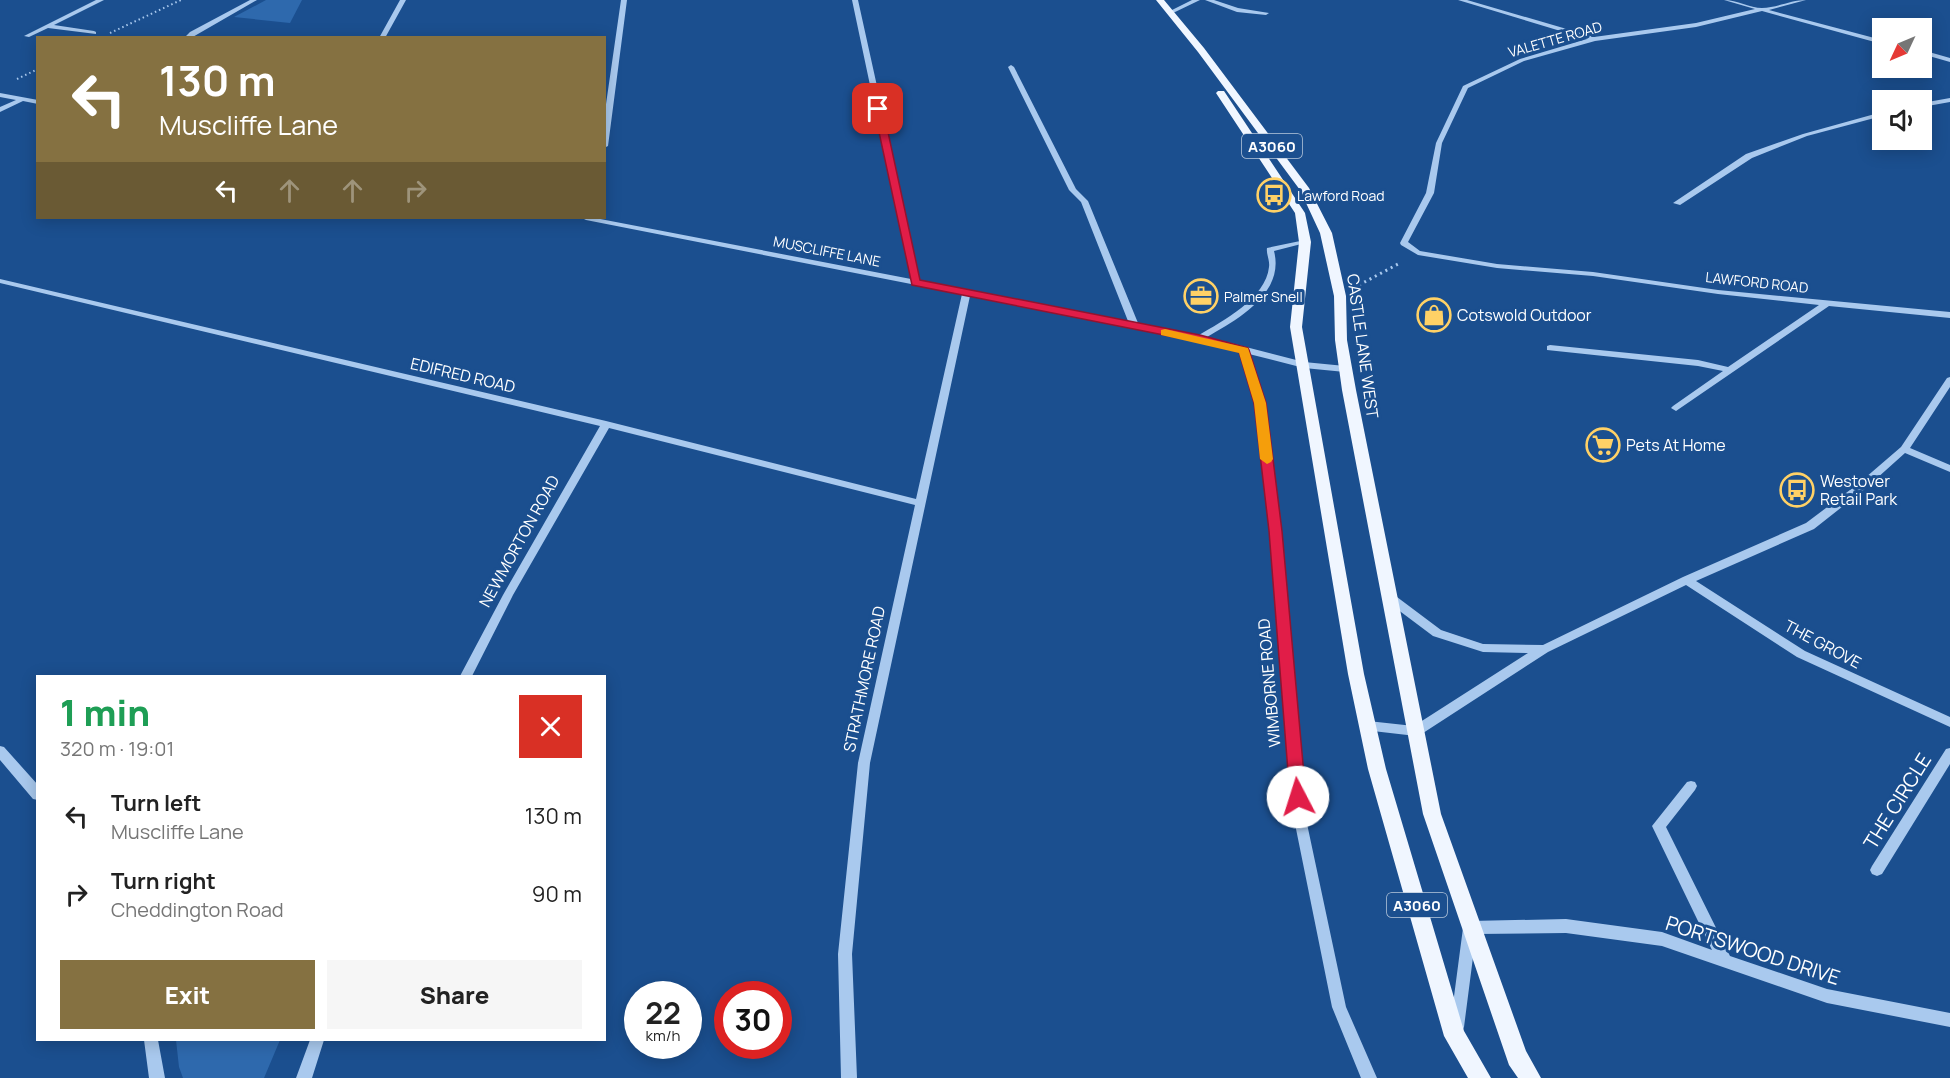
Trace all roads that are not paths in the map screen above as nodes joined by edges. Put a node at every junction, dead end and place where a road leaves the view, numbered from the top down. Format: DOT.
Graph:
graph roads {
  1 [pos="101,0"];
  2 [pos="254,0"];
  3 [pos="403,0"];
  4 [pos="624,0"];
  5 [pos="855,0"];
  6 [pos="1160,0"];
  7 [pos="1197,0"];
  8 [pos="1208,0"];
  9 [pos="1461,0"];
  10 [pos="1727,0"];
  11 [pos="1803,0"];
  12 [pos="1763,9"];
  13 [pos="1171,12"];
  14 [pos="1266,13"];
  15 [pos="46,26"];
  16 [pos="94,33"];
  17 [pos="27,36"];
  18 [pos="189,36"];
  19 [pos="383,36"];
  20 [pos="1594,39"];
  21 [pos="1872,39"];
  22 [pos="1932,55"];
  23 [pos="1950,60"];
  24 [pos="1011,67"];
  25 [pos="0,95"];
  26 [pos="23,99"];
  27 [pos="1950,100"];
  28 [pos="36,102"];
  29 [pos="1932,103"];
  30 [pos="0,110"];
  31 [pos="1872,117"];
  32 [pos="606,131"];
  33 [pos="1677,203"];
  34 [pos="597,219"];
  35 [pos="1305,242"];
  36 [pos="1418,253"];
  37 [pos="0,281"];
  38 [pos="916,283"];
  39 [pos="966,294"];
  40 [pos="1827,303"];
  41 [pos="1950,315"];
  42 [pos="1135,327"];
  43 [pos="1200,338"];
  44 [pos="1550,348"];
  45 [pos="1244,350"];
  46 [pos="1304,365"];
  47 [pos="1346,369"];
  48 [pos="1728,370"];
  49 [pos="1950,380"];
  50 [pos="1676,408"];
  51 [pos="606,424"];
  52 [pos="1904,449"];
  53 [pos="1950,469"];
  54 [pos="919,503"];
  55 [pos="1687,580"];
  56 [pos="1389,597"];
  57 [pos="1544,649"];
  58 [pos="467,675"];
  59 [pos="1950,722"];
  60 [pos="1368,726"];
  61 [pos="1416,731"];
  62 [pos="0,751"];
  63 [pos="1950,753"];
  64 [pos="1690,786"];
  65 [pos="36,793"];
  66 [pos="1877,870"];
  67 [pos="1470,928"];
  68 [pos="1725,961"];
  69 [pos="1950,1020"];
  70 [pos="1455,1036"];
  71 [pos="150,1041"];
  72 [pos="317,1041"];
  73 [pos="157,1078"];
  74 [pos="304,1078"];
  75 [pos="849,1078"];
  76 [pos="1369,1078"];
  77 [pos="1480,1078"];
  78 [pos="1530,1078"];
  1 -- 15 [label="street"];
  2 -- 18 [label="street"];
  3 -- 19 [label="street"];
  4 -- 32 [label="street"];
  5 -- 38 [label="street"];
  6 -- 13 [label="main road, CASTLE LANE WEST / A3060"];
  7 -- 13 [label="street"];
  8 -- 14 [label="street"];
  9 -- 20 [label="street"];
  10 -- 12 [label="street"];
  11 -- 12 [label="street, VALETTE ROAD"];
  12 -- 20 [label="street, VALETTE ROAD"];
  12 -- 21 [label="street"];
  13 -- 35 [label="main road, CASTLE LANE WEST / A3060"];
  13 -- 47 [label="main road, CASTLE LANE WEST / A3060"];
  15 -- 16 [label="street"];
  15 -- 17 [label="street"];
  20 -- 36 [label="street, VALETTE ROAD"];
  22 -- 23 [label="street"];
  24 -- 42 [label="street"];
  25 -- 26 [label="street"];
  26 -- 28 [label="street"];
  26 -- 30 [label="street"];
  27 -- 29 [label="street"];
  31 -- 33 [label="street"];
  34 -- 38 [label="street, MUSCLIFFE LANE"];
  35 -- 43 [label="street"];
  35 -- 46 [label="main road, CASTLE LANE WEST / A3060"];
  36 -- 40 [label="street, LAWFORD ROAD"];
  37 -- 51 [label="street, EDIFRED ROAD"];
  38 -- 39 [label="street, MUSCLIFFE LANE"];
  39 -- 42 [label="street, MUSCLIFFE LANE"];
  39 -- 54 [label="street, STRATHMORE ROAD"];
  40 -- 41 [label="street, LAWFORD ROAD"];
  40 -- 48 [label="street"];
  42 -- 43 [label="street, MUSCLIFFE LANE"];
  43 -- 45 [label="street, MUSCLIFFE LANE"];
  44 -- 48 [label="street"];
  45 -- 46 [label="street, MUSCLIFFE LANE"];
  45 -- 76 [label="street, WIMBORNE ROAD"];
  46 -- 47 [label="street, MUSCLIFFE LANE"];
  46 -- 60 [label="main road, CASTLE LANE WEST / A3060"];
  47 -- 56 [label="main road, CASTLE LANE WEST / A3060"];
  48 -- 50 [label="street"];
  49 -- 52 [label="street"];
  51 -- 54 [label="street, EDIFRED ROAD"];
  51 -- 58 [label="street, NEWMORTON ROAD"];
  52 -- 53 [label="street"];
  52 -- 55 [label="street"];
  54 -- 75 [label="street, STRATHMORE ROAD"];
  55 -- 57 [label="street"];
  55 -- 59 [label="street, THE GROVE"];
  56 -- 57 [label="street"];
  56 -- 61 [label="main road, CASTLE LANE WEST / A3060"];
  57 -- 61 [label="street"];
  60 -- 61 [label="street"];
  60 -- 70 [label="main road, A3060"];
  61 -- 67 [label="main road, A3060"];
  62 -- 65 [label="street"];
  63 -- 66 [label="street, THE CIRCLE"];
  64 -- 68 [label="street"];
  67 -- 68 [label="street, PORTSWOOD DRIVE"];
  67 -- 70 [label="street"];
  67 -- 78 [label="main road, A3060"];
  68 -- 69 [label="street, PORTSWOOD DRIVE"];
  70 -- 77 [label="main road, A3060"];
  71 -- 73 [label="street"];
  72 -- 74 [label="street"];
}
